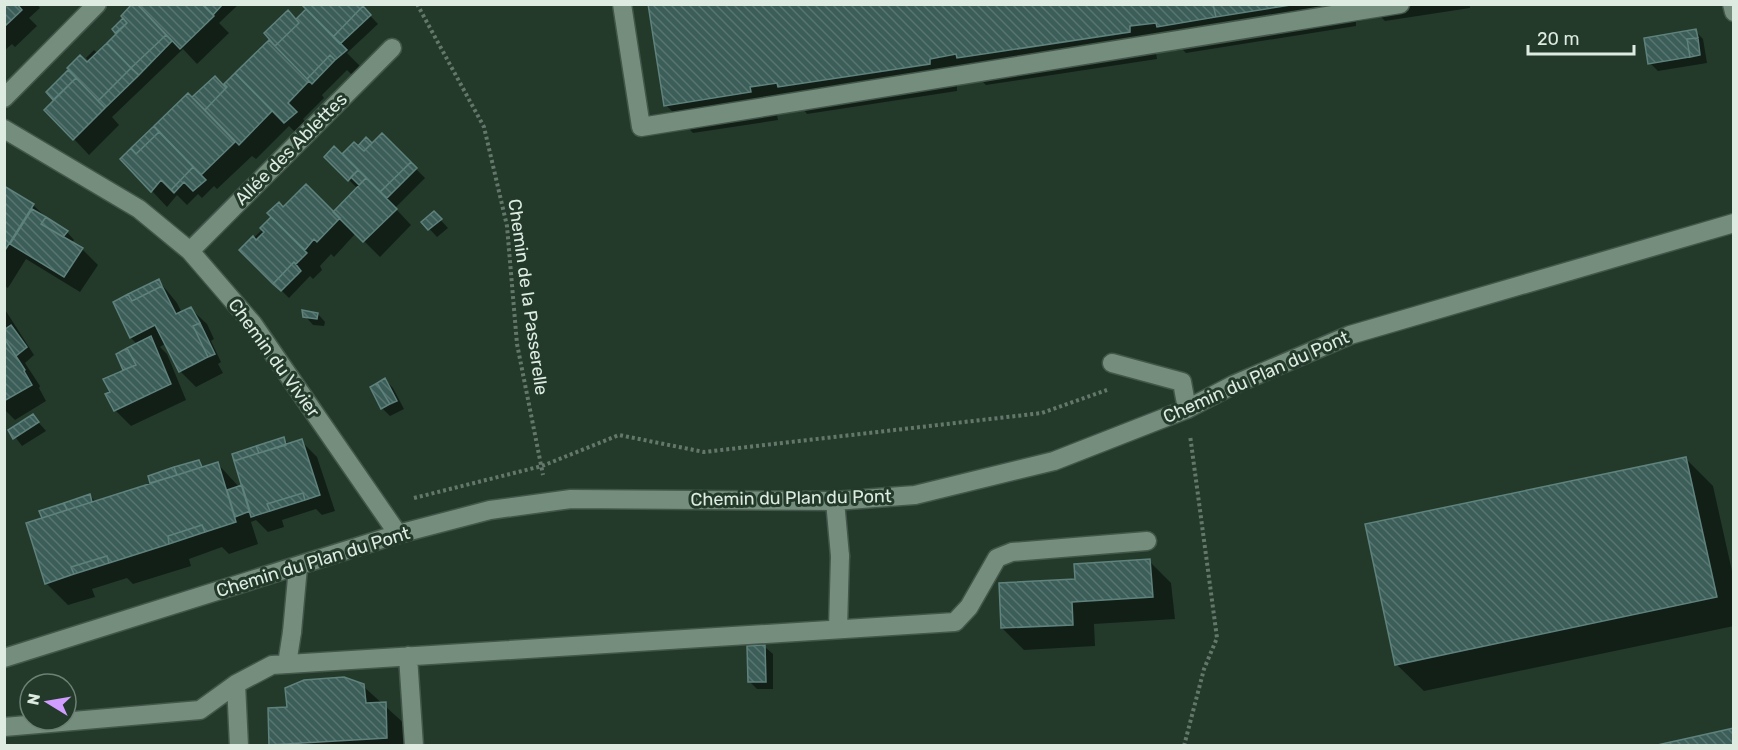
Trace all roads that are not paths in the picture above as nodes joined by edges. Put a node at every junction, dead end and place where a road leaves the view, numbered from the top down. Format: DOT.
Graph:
graph roads {
  1 [pos="97,4"];
  2 [pos="622,4"];
  3 [pos="1400,4"];
  4 [pos="1732,4"];
  5 [pos="1734,12"];
  6 [pos="392,48"];
  7 [pos="4,98"];
  8 [pos="4,129"];
  9 [pos="1734,223"];
  10 [pos="190,251"];
  11 [pos="1112,363"];
  12 [pos="1187,409"];
  13 [pos="835,501"];
  14 [pos="398,534"];
  15 [pos="1147,541"];
  16 [pos="298,567"];
  17 [pos="838,629"];
  18 [pos="408,656"];
  19 [pos="4,658"];
  20 [pos="287,664"];
  21 [pos="236,684"];
  22 [pos="4,727"];
  23 [pos="239,746"];
  24 [pos="414,746"];
  1 -- 7 [label="street"];
  2 -- 3 [label="street"];
  4 -- 5 [label="street"];
  6 -- 10 [label="street, Allée des Ablettes"];
  8 -- 10 [label="street, Chemin du Vivier"];
  9 -- 12 [label="street, Chemin du Plan du Pont"];
  10 -- 14 [label="street, Chemin du Vivier"];
  11 -- 12 [label="street"];
  12 -- 13 [label="street, Chemin du Plan du Pont"];
  13 -- 14 [label="street, Chemin du Plan du Pont"];
  13 -- 17 [label="street"];
  14 -- 16 [label="street, Chemin du Plan du Pont"];
  15 -- 17 [label="street"];
  16 -- 19 [label="street, Chemin du Plan du Pont"];
  16 -- 20 [label="street"];
  17 -- 18 [label="street"];
  18 -- 20 [label="street"];
  18 -- 24 [label="street"];
  20 -- 21 [label="street"];
  21 -- 22 [label="street"];
  21 -- 23 [label="street"];
}
